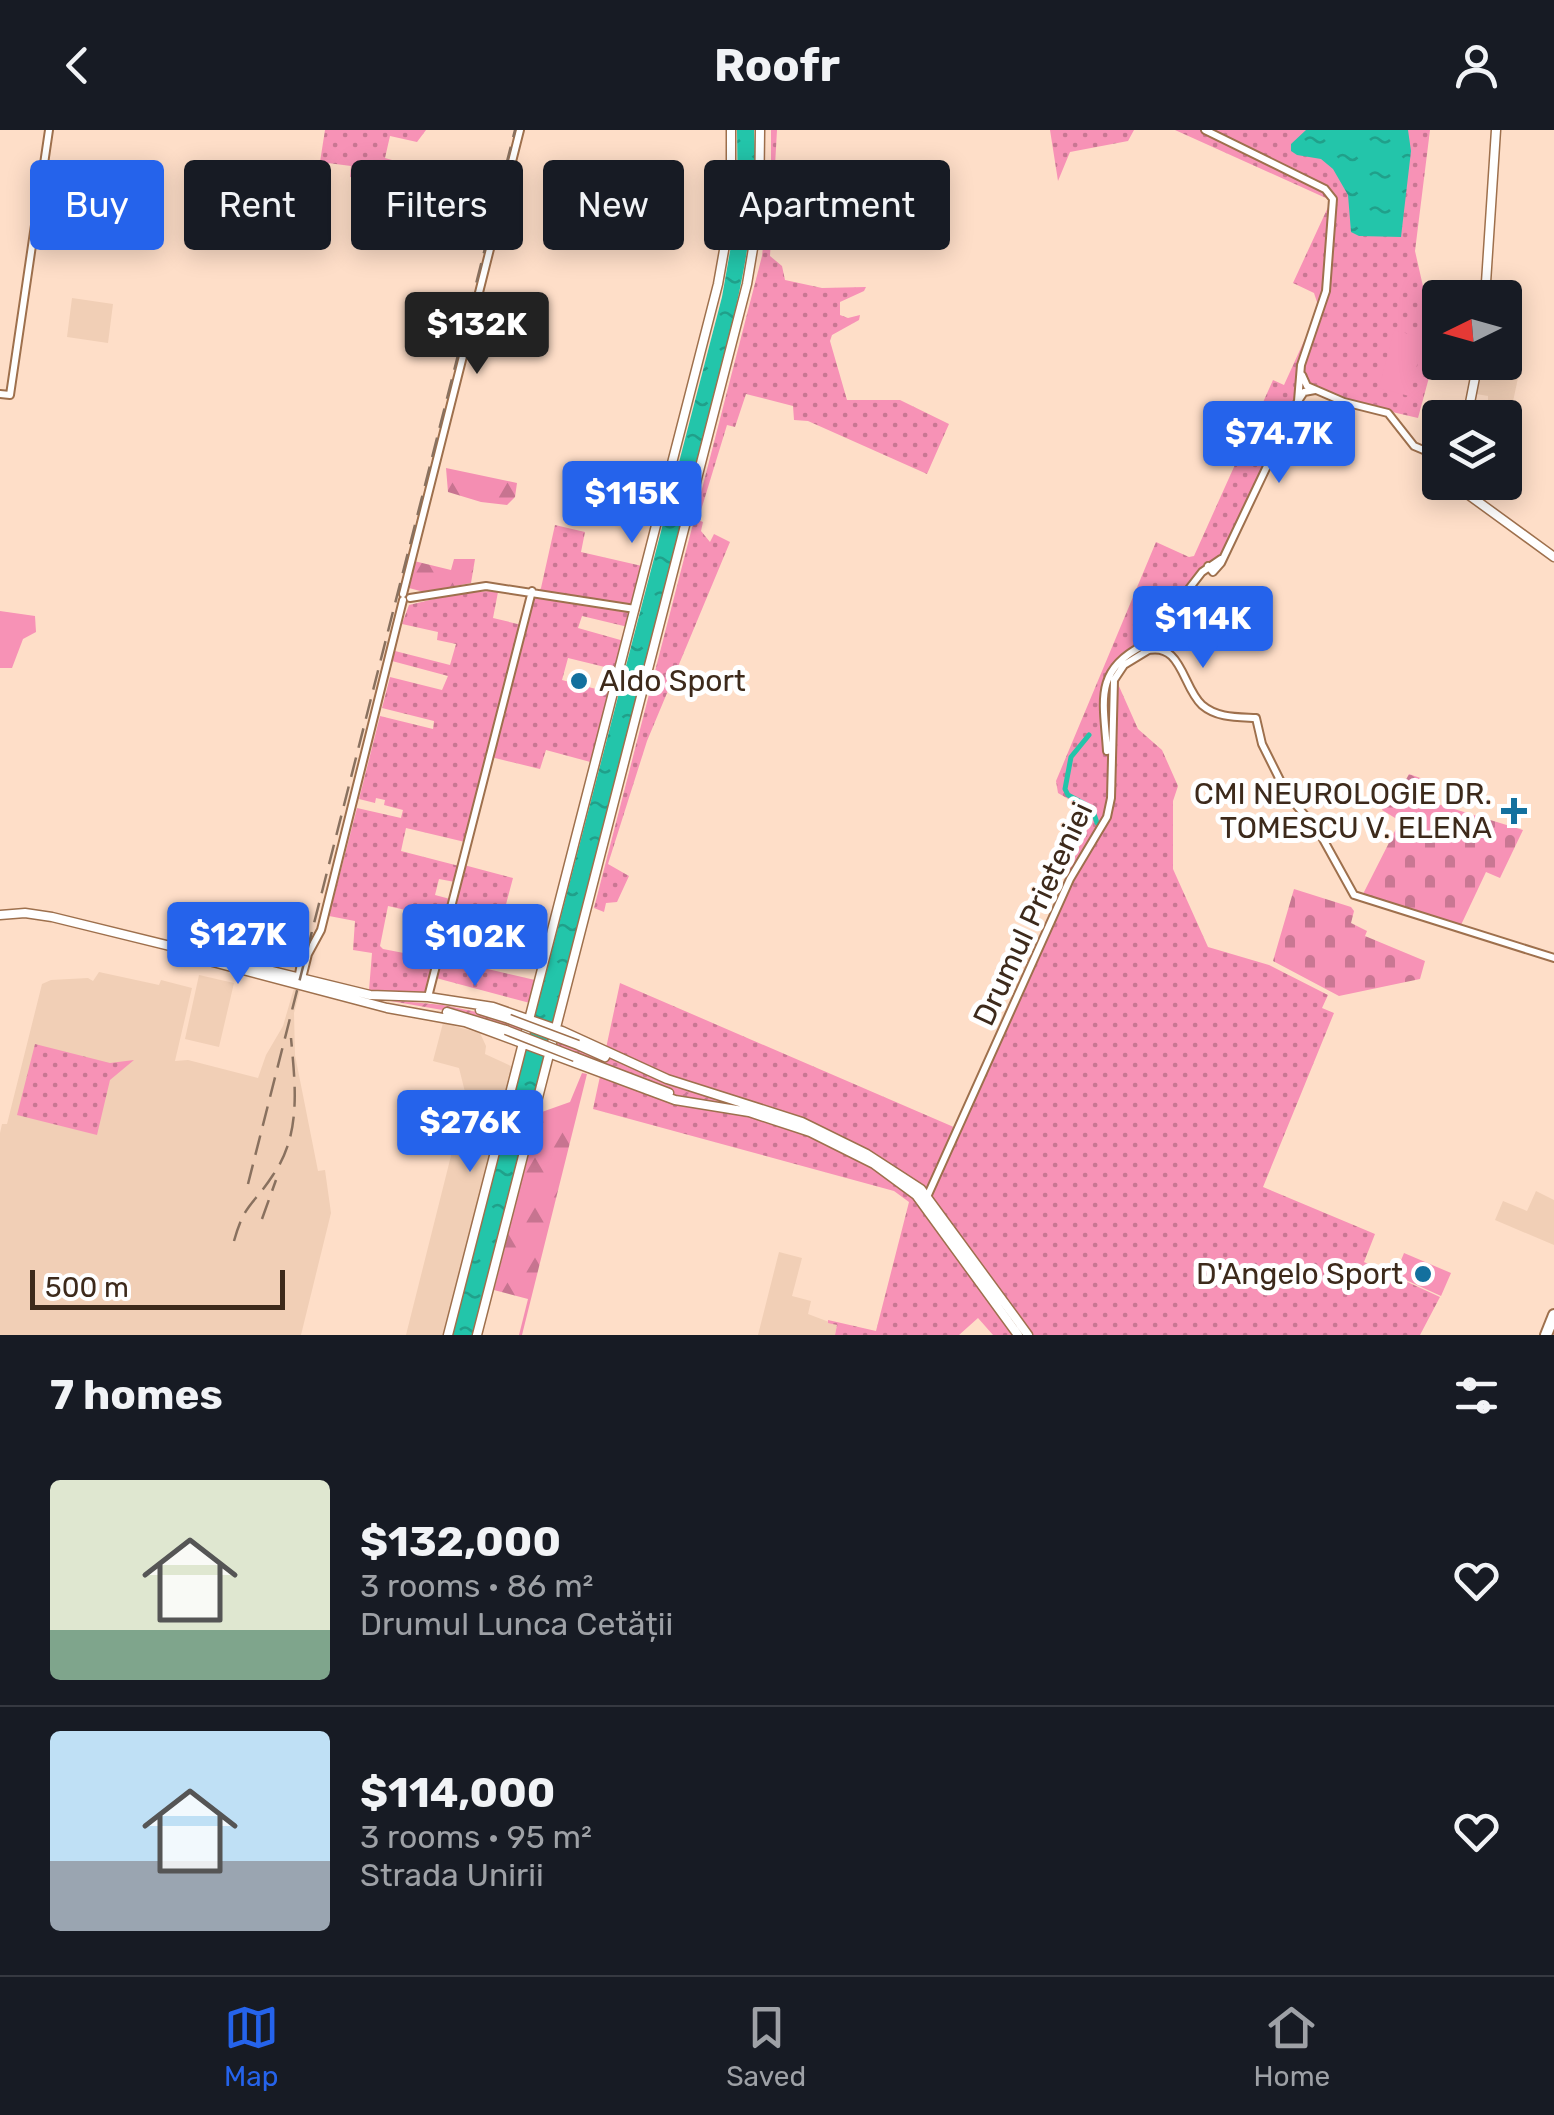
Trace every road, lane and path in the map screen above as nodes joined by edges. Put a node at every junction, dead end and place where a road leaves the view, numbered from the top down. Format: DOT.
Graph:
graph roads {
  1 [pos="49,130"];
  2 [pos="520,130"];
  3 [pos="732,130"];
  4 [pos="760,130"];
  5 [pos="1205,130"];
  6 [pos="1496,130"];
  7 [pos="1486,280"];
  8 [pos="1305,389"];
  9 [pos="0,394"];
  10 [pos="1422,449"];
  11 [pos="1476,500"];
  12 [pos="1554,558"];
  13 [pos="532,591"];
  14 [pos="408,597"];
  15 [pos="635,609"];
  16 [pos="1147,646"];
  17 [pos="0,918"];
  18 [pos="156,944"];
  19 [pos="1554,958"];
  20 [pos="300,978"];
  21 [pos="428,997"];
  22 [pos="369,998"];
  23 [pos="533,1001"];
  24 [pos="564,1004"];
  25 [pos="511,1016"];
  26 [pos="529,1019"];
  27 [pos="558,1030"];
  28 [pos="505,1033"];
  29 [pos="576,1041"];
  30 [pos="522,1045"];
  31 [pos="550,1056"];
  32 [pos="571,1059"];
  33 [pos="518,1063"];
  34 [pos="546,1074"];
  35 [pos="736,1105"];
  36 [pos="934,1179"];
  37 [pos="916,1186"];
  38 [pos="925,1199"];
  39 [pos="1554,1315"];
  40 [pos="448,1335"];
  41 [pos="477,1335"];
  42 [pos="1018,1335"];
  43 [pos="1028,1335"];
  44 [pos="1546,1335"];
  1 -- 9 [label="street"];
  2 -- 14 [label="street"];
  3 -- 15 [label="main road"];
  4 -- 24 [label="main road"];
  5 -- 8 [label="street"];
  6 -- 7 [label="main road"];
  8 -- 10 [label="street"];
  8 -- 16 [label="street, Drumul Prieteniei"];
  11 -- 12 [label="main road"];
  13 -- 14 [label="street"];
  13 -- 15 [label="street"];
  13 -- 21 [label="street"];
  14 -- 20 [label="street"];
  15 -- 23 [label="main road"];
  16 -- 19 [label="street"];
  16 -- 36 [label="street, Drumul Prieteniei"];
  17 -- 18 [label="main road"];
  18 -- 20 [label="main road"];
  18 -- 22 [label="main road"];
  20 -- 22 [label="main road"];
  21 -- 22 [label="main road"];
  21 -- 25 [label="main road"];
  22 -- 25 [label="main road"];
  22 -- 28 [label="main road"];
  23 -- 25 [label="main road"];
  23 -- 26 [label="main road"];
  24 -- 27 [label="main road"];
  24 -- 29 [label="main road"];
  25 -- 26 [label="main road"];
  25 -- 29 [label="main road, bridge"];
  26 -- 27 [label="main road, bridge"];
  26 -- 30 [label="main road"];
  27 -- 29 [label="main road"];
  27 -- 31 [label="main road"];
  28 -- 30 [label="main road"];
  28 -- 32 [label="main road, bridge"];
  28 -- 33 [label="main road"];
  29 -- 35 [label="main road"];
  30 -- 31 [label="main road"];
  30 -- 33 [label="main road"];
  31 -- 32 [label="main road"];
  31 -- 34 [label="main road"];
  32 -- 34 [label="main road"];
  32 -- 35 [label="main road"];
  33 -- 40 [label="main road"];
  34 -- 41 [label="main road"];
  35 -- 37 [label="main road"];
  35 -- 38 [label="main road"];
  36 -- 37 [label="street"];
  36 -- 38 [label="street, Drumul Prieteniei"];
  37 -- 38 [label="main road"];
  38 -- 42 [label="main road"];
  38 -- 43 [label="main road"];
  39 -- 44 [label="main road"];
}
